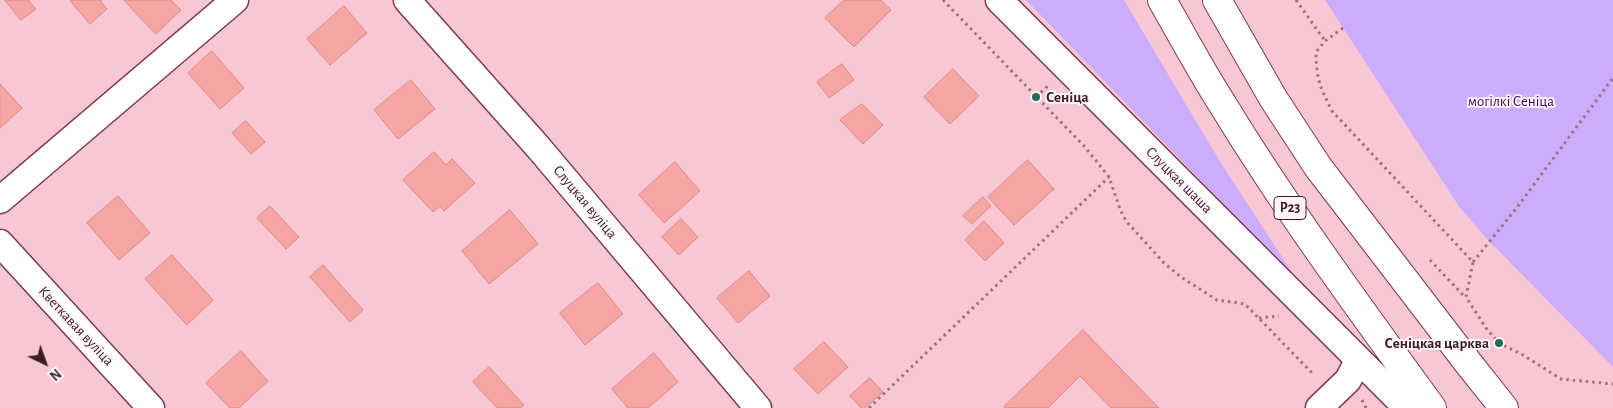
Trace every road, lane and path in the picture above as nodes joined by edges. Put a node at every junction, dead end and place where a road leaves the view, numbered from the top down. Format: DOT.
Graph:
graph roads {
  1 [pos="235,0"];
  2 [pos="407,0"];
  3 [pos="943,0"];
  4 [pos="999,0"];
  5 [pos="1162,0"];
  6 [pos="1217,0"];
  7 [pos="1296,0"];
  8 [pos="1343,28"];
  9 [pos="1325,41"];
  10 [pos="1613,78"];
  11 [pos="1110,176"];
  12 [pos="0,200"];
  13 [pos="0,244"];
  14 [pos="1430,260"];
  15 [pos="1473,262"];
  16 [pos="1466,297"];
  17 [pos="1358,361"];
  18 [pos="1313,374"];
  19 [pos="1613,384"];
  20 [pos="1331,404"];
  21 [pos="151,408"];
  22 [pos="758,408"];
  23 [pos="870,408"];
  24 [pos="1407,408"];
  25 [pos="1432,408"];
  26 [pos="1504,408"];
  1 -- 12 [label="street"];
  2 -- 22 [label="street, Слуцкая вуліца"];
  3 -- 11 [label="path"];
  4 -- 17 [label="street, Слуцкая шаша"];
  5 -- 25 [label="highway, Р23"];
  6 -- 26 [label="highway"];
  7 -- 9 [label="path"];
  8 -- 9 [label="path"];
  9 -- 15 [label="path"];
  10 -- 15 [label="path"];
  11 -- 18 [label="path"];
  11 -- 23 [label="path"];
  13 -- 21 [label="street, Кветкавая вуліца"];
  14 -- 16 [label="path"];
  15 -- 16 [label="path"];
  16 -- 19 [label="path"];
  17 -- 20 [label="street"];
  17 -- 24 [label="street, Слуцкая шаша"];
}
